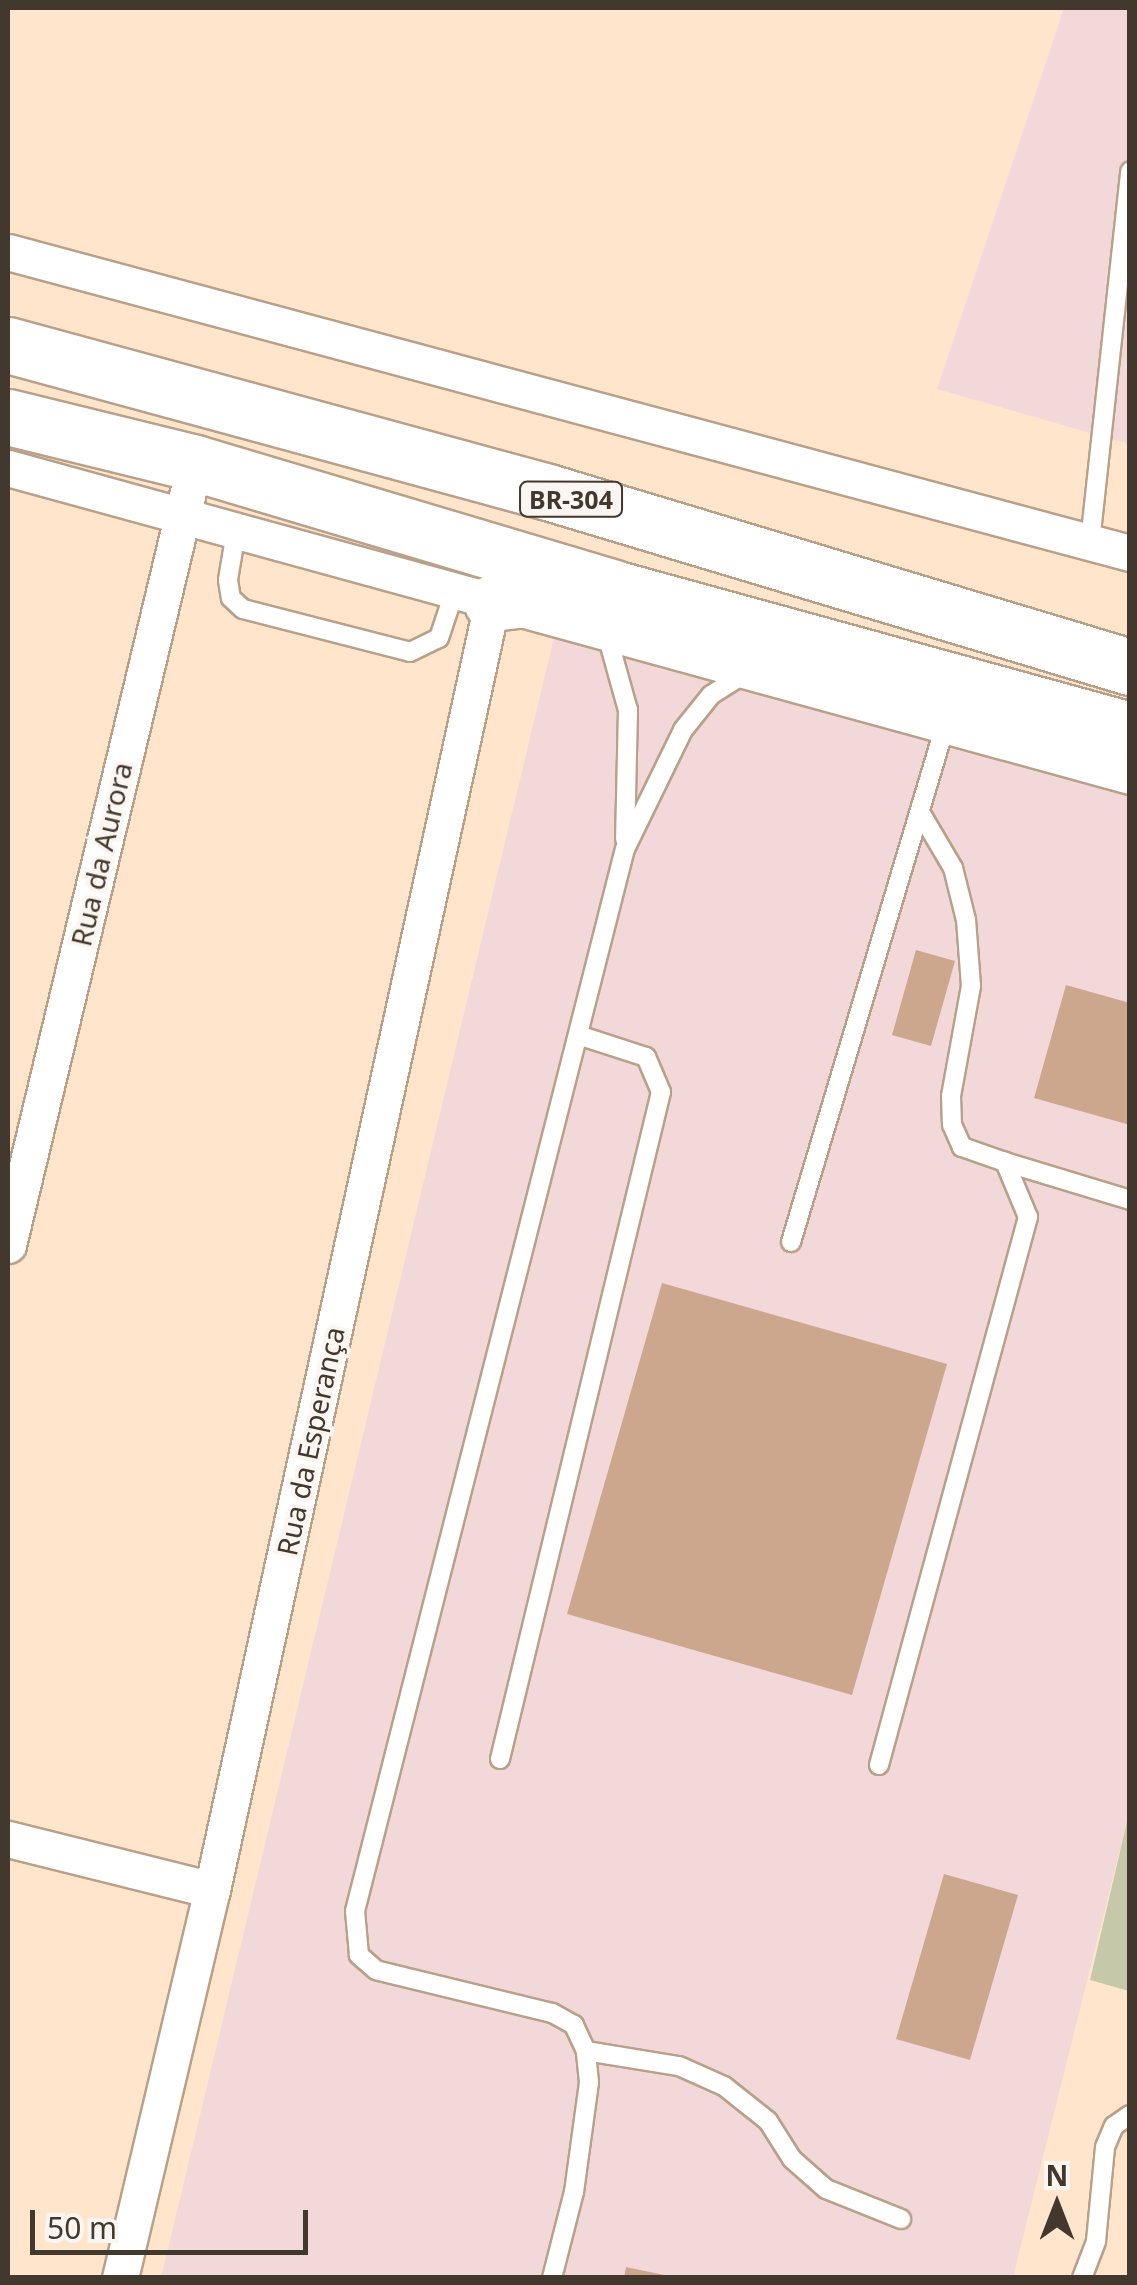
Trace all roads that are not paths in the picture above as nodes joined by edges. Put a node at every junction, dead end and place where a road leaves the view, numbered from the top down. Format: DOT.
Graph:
graph roads {
  1 [pos="1130,171"];
  2 [pos="8,252"];
  3 [pos="8,346"];
  4 [pos="8,416"];
  5 [pos="8,468"];
  6 [pos="189,487"];
  7 [pos="236,532"];
  8 [pos="1090,542"];
  9 [pos="1130,553"];
  10 [pos="473,598"];
  11 [pos="610,612"];
  12 [pos="1130,667"];
  13 [pos="747,673"];
  14 [pos="946,726"];
  15 [pos="1130,730"];
  16 [pos="1130,776"];
  17 [pos="920,812"];
  18 [pos="625,849"];
  19 [pos="578,1035"];
  20 [pos="1005,1162"];
  21 [pos="1130,1200"];
  22 [pos="790,1242"];
  23 [pos="8,1245"];
  24 [pos="500,1759"];
  25 [pos="880,1765"];
  26 [pos="8,1839"];
  27 [pos="212,1890"];
  28 [pos="586,2051"];
  29 [pos="1130,2116"];
  30 [pos="901,2220"];
  31 [pos="120,2278"];
  32 [pos="552,2278"];
  33 [pos="1082,2278"];
  1 -- 8 [label="lane"];
  2 -- 8 [label="street"];
  3 -- 12 [label="highway, BR-304"];
  4 -- 6 [label="highway, BR-304"];
  5 -- 6 [label="street"];
  6 -- 7 [label="street"];
  6 -- 11 [label="highway, BR-304"];
  6 -- 23 [label="street, Rua da Aurora"];
  7 -- 10 [label="street"];
  7 -- 10 [label="lane"];
  8 -- 9 [label="street"];
  10 -- 11 [label="highway"];
  10 -- 27 [label="street, Rua da Esperança"];
  11 -- 13 [label="street"];
  11 -- 15 [label="highway, BR-304"];
  11 -- 18 [label="lane"];
  13 -- 14 [label="street"];
  13 -- 18 [label="lane"];
  14 -- 16 [label="street"];
  14 -- 17 [label="lane"];
  17 -- 20 [label="lane"];
  17 -- 22 [label="lane"];
  18 -- 19 [label="lane"];
  19 -- 24 [label="lane"];
  19 -- 28 [label="lane"];
  20 -- 21 [label="lane"];
  20 -- 25 [label="lane"];
  26 -- 27 [label="street"];
  27 -- 31 [label="street, Rua da Esperança"];
  28 -- 30 [label="lane"];
  28 -- 32 [label="lane"];
  29 -- 33 [label="lane"];
}
